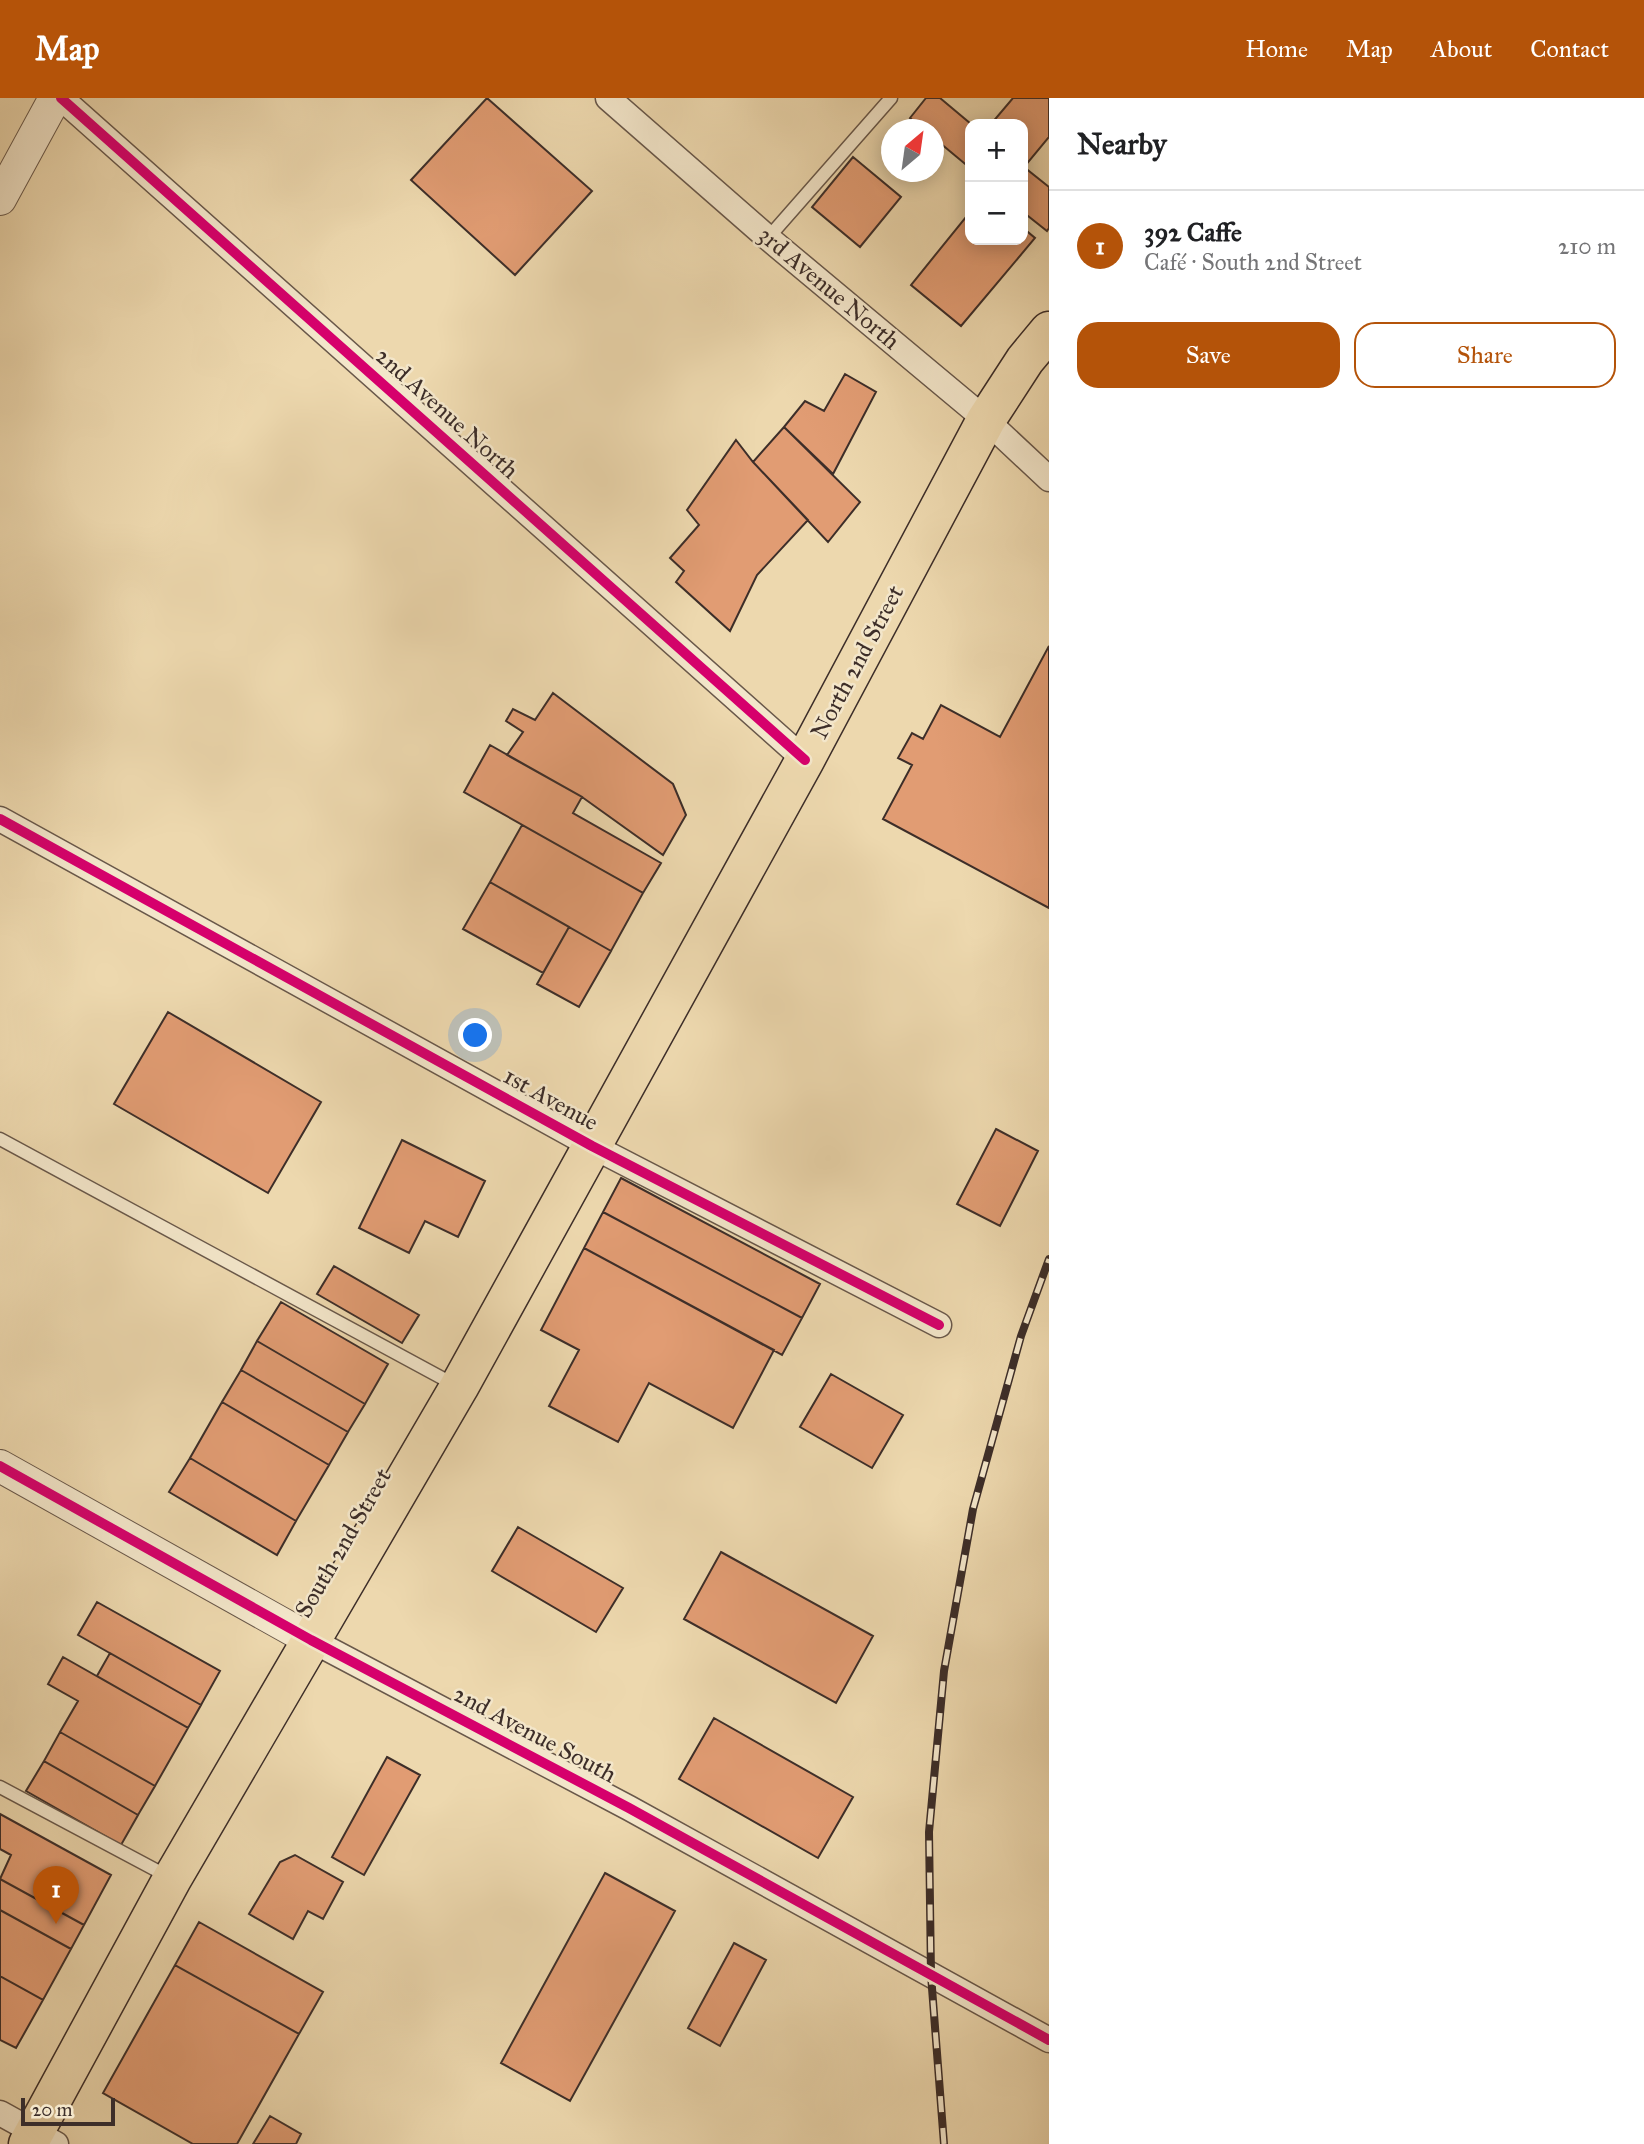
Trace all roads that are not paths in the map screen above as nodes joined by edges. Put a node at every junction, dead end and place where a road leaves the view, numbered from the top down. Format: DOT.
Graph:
graph roads {
  1 [pos="55,98"];
  2 [pos="61,98"];
  3 [pos="608,98"];
  4 [pos="891,98"];
  5 [pos="0,199"];
  6 [pos="768,238"];
  7 [pos="1049,331"];
  8 [pos="986,421"];
  9 [pos="1049,479"];
  10 [pos="804,760"];
  11 [pos="0,819"];
  12 [pos="0,1139"];
  13 [pos="592,1146"];
  14 [pos="939,1325"];
  15 [pos="459,1387"];
  16 [pos="0,1466"];
  17 [pos="311,1640"];
  18 [pos="0,1787"];
  19 [pos="172,1879"];
  20 [pos="1049,2040"];
  21 [pos="0,2113"];
  22 [pos="39,2140"];
  1 -- 5 [label="street"];
  2 -- 10 [label="street, 2nd Avenue North"];
  3 -- 6 [label="street, 3rd Avenue North"];
  4 -- 6 [label="lane"];
  6 -- 8 [label="street, 3rd Avenue North"];
  7 -- 8 [label="main road, North 2nd Street"];
  8 -- 9 [label="street, 3rd Avenue North"];
  8 -- 10 [label="main road, North 2nd Street"];
  10 -- 13 [label="main road, North 2nd Street"];
  11 -- 13 [label="street, 1st Avenue"];
  12 -- 15 [label="lane"];
  13 -- 14 [label="street, 1st Avenue"];
  13 -- 15 [label="main road, South 2nd Street"];
  15 -- 17 [label="main road, South 2nd Street"];
  16 -- 17 [label="street, 2nd Avenue South"];
  17 -- 19 [label="main road, South 2nd Street"];
  17 -- 20 [label="street, 2nd Avenue South"];
  18 -- 19 [label="lane"];
  19 -- 22 [label="main road, South 2nd Street"];
  21 -- 22 [label="street"];
}
